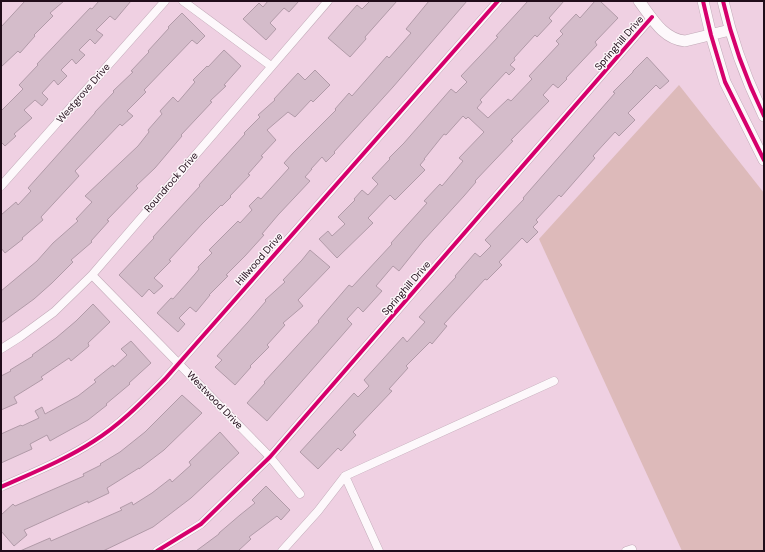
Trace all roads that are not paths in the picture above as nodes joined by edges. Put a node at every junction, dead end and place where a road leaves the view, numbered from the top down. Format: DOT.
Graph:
graph roads {
  1 [pos="164,1"];
  2 [pos="183,1"];
  3 [pos="328,1"];
  4 [pos="498,1"];
  5 [pos="639,1"];
  6 [pos="703,1"];
  7 [pos="723,1"];
  8 [pos="652,17"];
  9 [pos="730,30"];
  10 [pos="710,35"];
  11 [pos="271,66"];
  12 [pos="764,116"];
  13 [pos="764,160"];
  14 [pos="1,186"];
  15 [pos="92,275"];
  16 [pos="1,349"];
  17 [pos="179,363"];
  18 [pos="554,381"];
  19 [pos="270,457"];
  20 [pos="345,476"];
  21 [pos="1,487"];
  22 [pos="300,494"];
  23 [pos="157,551"];
  24 [pos="282,551"];
  25 [pos="378,551"];
  1 -- 14 [label="street, Westgrove Drive"];
  2 -- 11 [label="street"];
  3 -- 11 [label="street, Roundrock Drive"];
  4 -- 17 [label="street, Hillwood Drive"];
  5 -- 8 [label="main road"];
  6 -- 10 [label="main road"];
  7 -- 9 [label="main road"];
  8 -- 10 [label="main road"];
  8 -- 19 [label="street, Springhill Drive"];
  9 -- 10 [label="main road"];
  9 -- 12 [label="main road"];
  10 -- 13 [label="main road"];
  11 -- 15 [label="street, Roundrock Drive"];
  15 -- 16 [label="street, Roundrock Drive"];
  15 -- 17 [label="street, Westwood Drive"];
  17 -- 19 [label="street, Westwood Drive"];
  17 -- 21 [label="street, Hillwood Drive"];
  18 -- 20 [label="street"];
  19 -- 22 [label="street, Westwood Drive"];
  19 -- 23 [label="street, Springhill Drive"];
  20 -- 24 [label="street"];
  20 -- 25 [label="street"];
}
